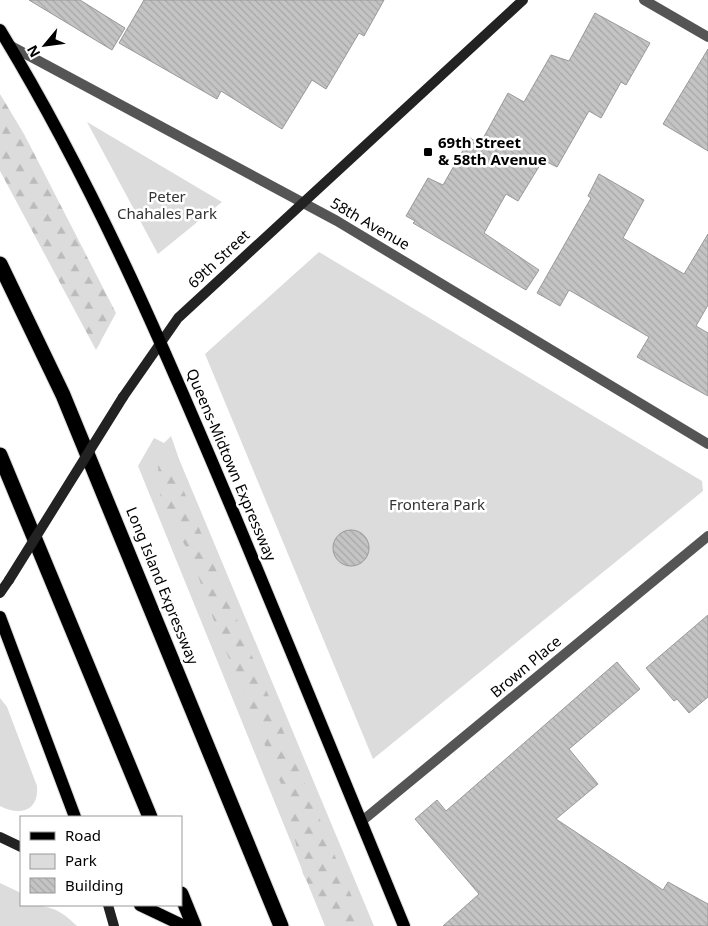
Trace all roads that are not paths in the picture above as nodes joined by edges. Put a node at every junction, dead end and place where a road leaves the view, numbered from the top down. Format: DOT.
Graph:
graph roads {
  1 [pos="523,0"];
  2 [pos="644,0"];
  3 [pos="0,30"];
  4 [pos="708,37"];
  5 [pos="9,45"];
  6 [pos="303,203"];
  7 [pos="0,264"];
  8 [pos="160,342"];
  9 [pos="708,444"];
  10 [pos="0,456"];
  11 [pos="706,541"];
  12 [pos="0,593"];
  13 [pos="0,616"];
  14 [pos="75,816"];
  15 [pos="150,816"];
  16 [pos="362,821"];
  17 [pos="0,837"];
  18 [pos="20,847"];
  19 [pos="182,896"];
  20 [pos="108,906"];
  21 [pos="142,906"];
  22 [pos="114,926"];
  23 [pos="184,926"];
  24 [pos="194,926"];
  25 [pos="281,926"];
  26 [pos="404,926"];
  1 -- 6 [label="main road, 69th Street"];
  2 -- 4 [label="street"];
  3 -- 5 [label="main road, Queens-Midtown Expressway"];
  5 -- 6 [label="street, 58th Avenue"];
  5 -- 8 [label="main road, Queens-Midtown Expressway"];
  6 -- 8 [label="main road, 69th Street"];
  6 -- 9 [label="street, 58th Avenue"];
  7 -- 25 [label="highway, Long Island Expressway"];
  8 -- 12 [label="main road, 69th Street, bridge"];
  8 -- 16 [label="main road, Queens-Midtown Expressway"];
  10 -- 15 [label="highway"];
  11 -- 16 [label="street, Brown Place"];
  13 -- 14 [label="main road"];
  16 -- 26 [label="main road, Queens-Midtown Expressway"];
  17 -- 18 [label="main road"];
  19 -- 24 [label="highway"];
  20 -- 22 [label="main road"];
  21 -- 23 [label="main road"];
}
